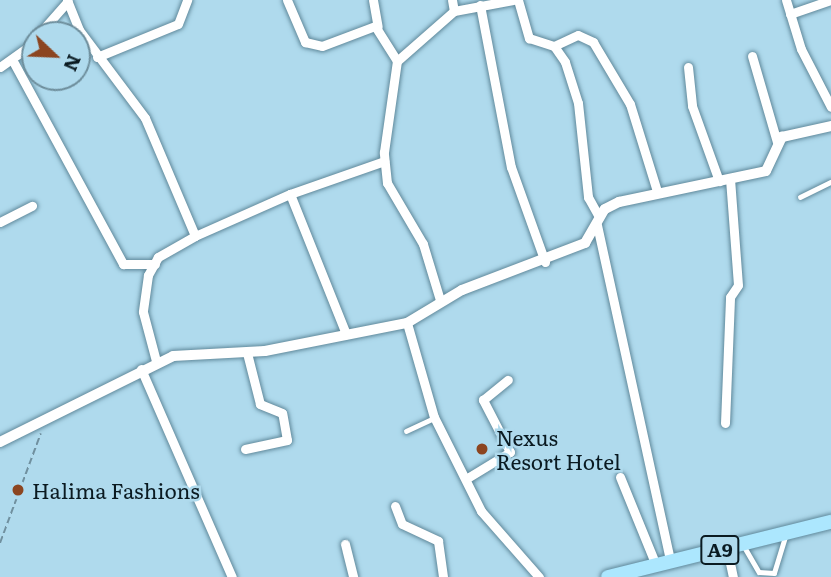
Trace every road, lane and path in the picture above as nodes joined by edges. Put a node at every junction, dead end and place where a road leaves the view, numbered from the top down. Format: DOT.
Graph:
graph roads {
  1 [pos="187,0"];
  2 [pos="287,0"];
  3 [pos="373,0"];
  4 [pos="452,0"];
  5 [pos="513,0"];
  6 [pos="518,0"];
  7 [pos="786,0"];
  8 [pos="831,0"];
  9 [pos="68,1"];
  10 [pos="480,5"];
  11 [pos="454,11"];
  12 [pos="790,14"];
  13 [pos="50,21"];
  14 [pos="378,27"];
  15 [pos="554,46"];
  16 [pos="21,56"];
  17 [pos="752,56"];
  18 [pos="97,57"];
  19 [pos="397,61"];
  20 [pos="14,63"];
  21 [pos="0,67"];
  22 [pos="688,67"];
  23 [pos="831,107"];
  24 [pos="831,126"];
  25 [pos="777,142"];
  26 [pos="384,161"];
  27 [pos="724,180"];
  28 [pos="831,182"];
  29 [pos="657,191"];
  30 [pos="290,194"];
  31 [pos="800,197"];
  32 [pos="32,206"];
  33 [pos="598,221"];
  34 [pos="0,222"];
  35 [pos="195,236"];
  36 [pos="545,262"];
  37 [pos="155,264"];
  38 [pos="440,300"];
  39 [pos="407,323"];
  40 [pos="346,334"];
  41 [pos="247,353"];
  42 [pos="156,361"];
  43 [pos="141,369"];
  44 [pos="508,380"];
  45 [pos="434,417"];
  46 [pos="45,421"];
  47 [pos="725,423"];
  48 [pos="406,432"];
  49 [pos="0,442"];
  50 [pos="246,449"];
  51 [pos="469,477"];
  52 [pos="620,477"];
  53 [pos="395,506"];
  54 [pos="831,522"];
  55 [pos="786,532"];
  56 [pos="0,543"];
  57 [pos="345,544"];
  58 [pos="743,544"];
  59 [pos="727,549"];
  60 [pos="663,563"];
  61 [pos="232,577"];
  62 [pos="353,577"];
  63 [pos="443,577"];
  64 [pos="539,577"];
  65 [pos="608,577"];
  66 [pos="733,577"];
  1 -- 18 [label="street"];
  2 -- 14 [label="street"];
  3 -- 14 [label="street"];
  4 -- 11 [label="street"];
  5 -- 10 [label="street"];
  6 -- 15 [label="street"];
  7 -- 12 [label="street"];
  8 -- 12 [label="street"];
  9 -- 13 [label="street"];
  9 -- 18 [label="street"];
  10 -- 11 [label="street"];
  10 -- 36 [label="street"];
  11 -- 19 [label="street"];
  12 -- 23 [label="street"];
  14 -- 19 [label="street"];
  15 -- 29 [label="street"];
  15 -- 33 [label="street"];
  16 -- 20 [label="street"];
  17 -- 25 [label="street"];
  18 -- 35 [label="street"];
  19 -- 26 [label="street"];
  20 -- 21 [label="street"];
  20 -- 37 [label="street"];
  22 -- 27 [label="street"];
  24 -- 25 [label="street"];
  25 -- 27 [label="street"];
  26 -- 30 [label="street"];
  26 -- 38 [label="street"];
  27 -- 29 [label="street"];
  27 -- 47 [label="street"];
  28 -- 31 [label="lane"];
  29 -- 33 [label="street"];
  30 -- 35 [label="street"];
  30 -- 40 [label="street"];
  32 -- 34 [label="street"];
  33 -- 36 [label="street"];
  33 -- 60 [label="street"];
  35 -- 37 [label="street"];
  36 -- 38 [label="street"];
  37 -- 42 [label="street"];
  38 -- 39 [label="street"];
  39 -- 40 [label="street"];
  39 -- 45 [label="street"];
  40 -- 41 [label="street"];
  41 -- 42 [label="street"];
  41 -- 50 [label="street"];
  42 -- 43 [label="street"];
  43 -- 46 [label="street"];
  43 -- 61 [label="street"];
  44 -- 51 [label="street"];
  45 -- 48 [label="lane"];
  45 -- 51 [label="street"];
  46 -- 49 [label="street"];
  46 -- 56 [label="path"];
  51 -- 64 [label="street"];
  52 -- 60 [label="street"];
  53 -- 63 [label="street"];
  54 -- 55 [label="main road, A9"];
  55 -- 58 [label="main road, A9"];
  55 -- 58 [label="lane"];
  57 -- 62 [label="street"];
  58 -- 59 [label="main road, A9"];
  59 -- 60 [label="main road, A9"];
  59 -- 66 [label="street"];
  60 -- 65 [label="main road, A9"];
}
